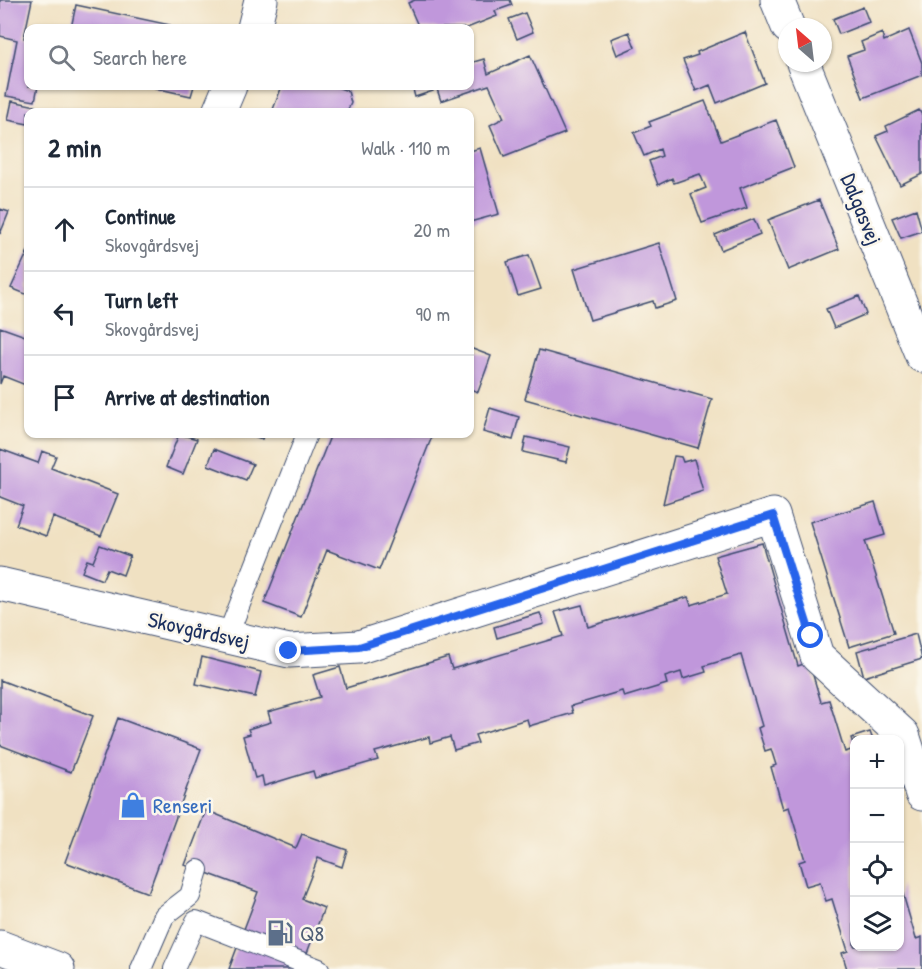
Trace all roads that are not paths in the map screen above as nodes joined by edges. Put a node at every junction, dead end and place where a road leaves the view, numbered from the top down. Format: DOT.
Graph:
graph roads {
  1 [pos="261,0"];
  2 [pos="777,0"];
  3 [pos="784,18"];
  4 [pos="255,24"];
  5 [pos="806,72"];
  6 [pos="228,90"];
  7 [pos="221,108"];
  8 [pos="922,356"];
  9 [pos="305,438"];
  10 [pos="0,584"];
  11 [pos="227,637"];
  12 [pos="922,794"];
  13 [pos="198,870"];
  14 [pos="0,947"];
  15 [pos="58,969"];
  16 [pos="141,969"];
  17 [pos="174,969"];
  18 [pos="319,969"];
  1 -- 4 [label="street"];
  2 -- 3 [label="street"];
  5 -- 8 [label="street, Dalgasvej"];
  6 -- 7 [label="street"];
  9 -- 11 [label="lane"];
  10 -- 11 [label="street, Skovgårdsvej"];
  11 -- 12 [label="street, Skovgårdsvej"];
  13 -- 16 [label="lane"];
  14 -- 15 [label="street"];
  17 -- 18 [label="lane"];
}
